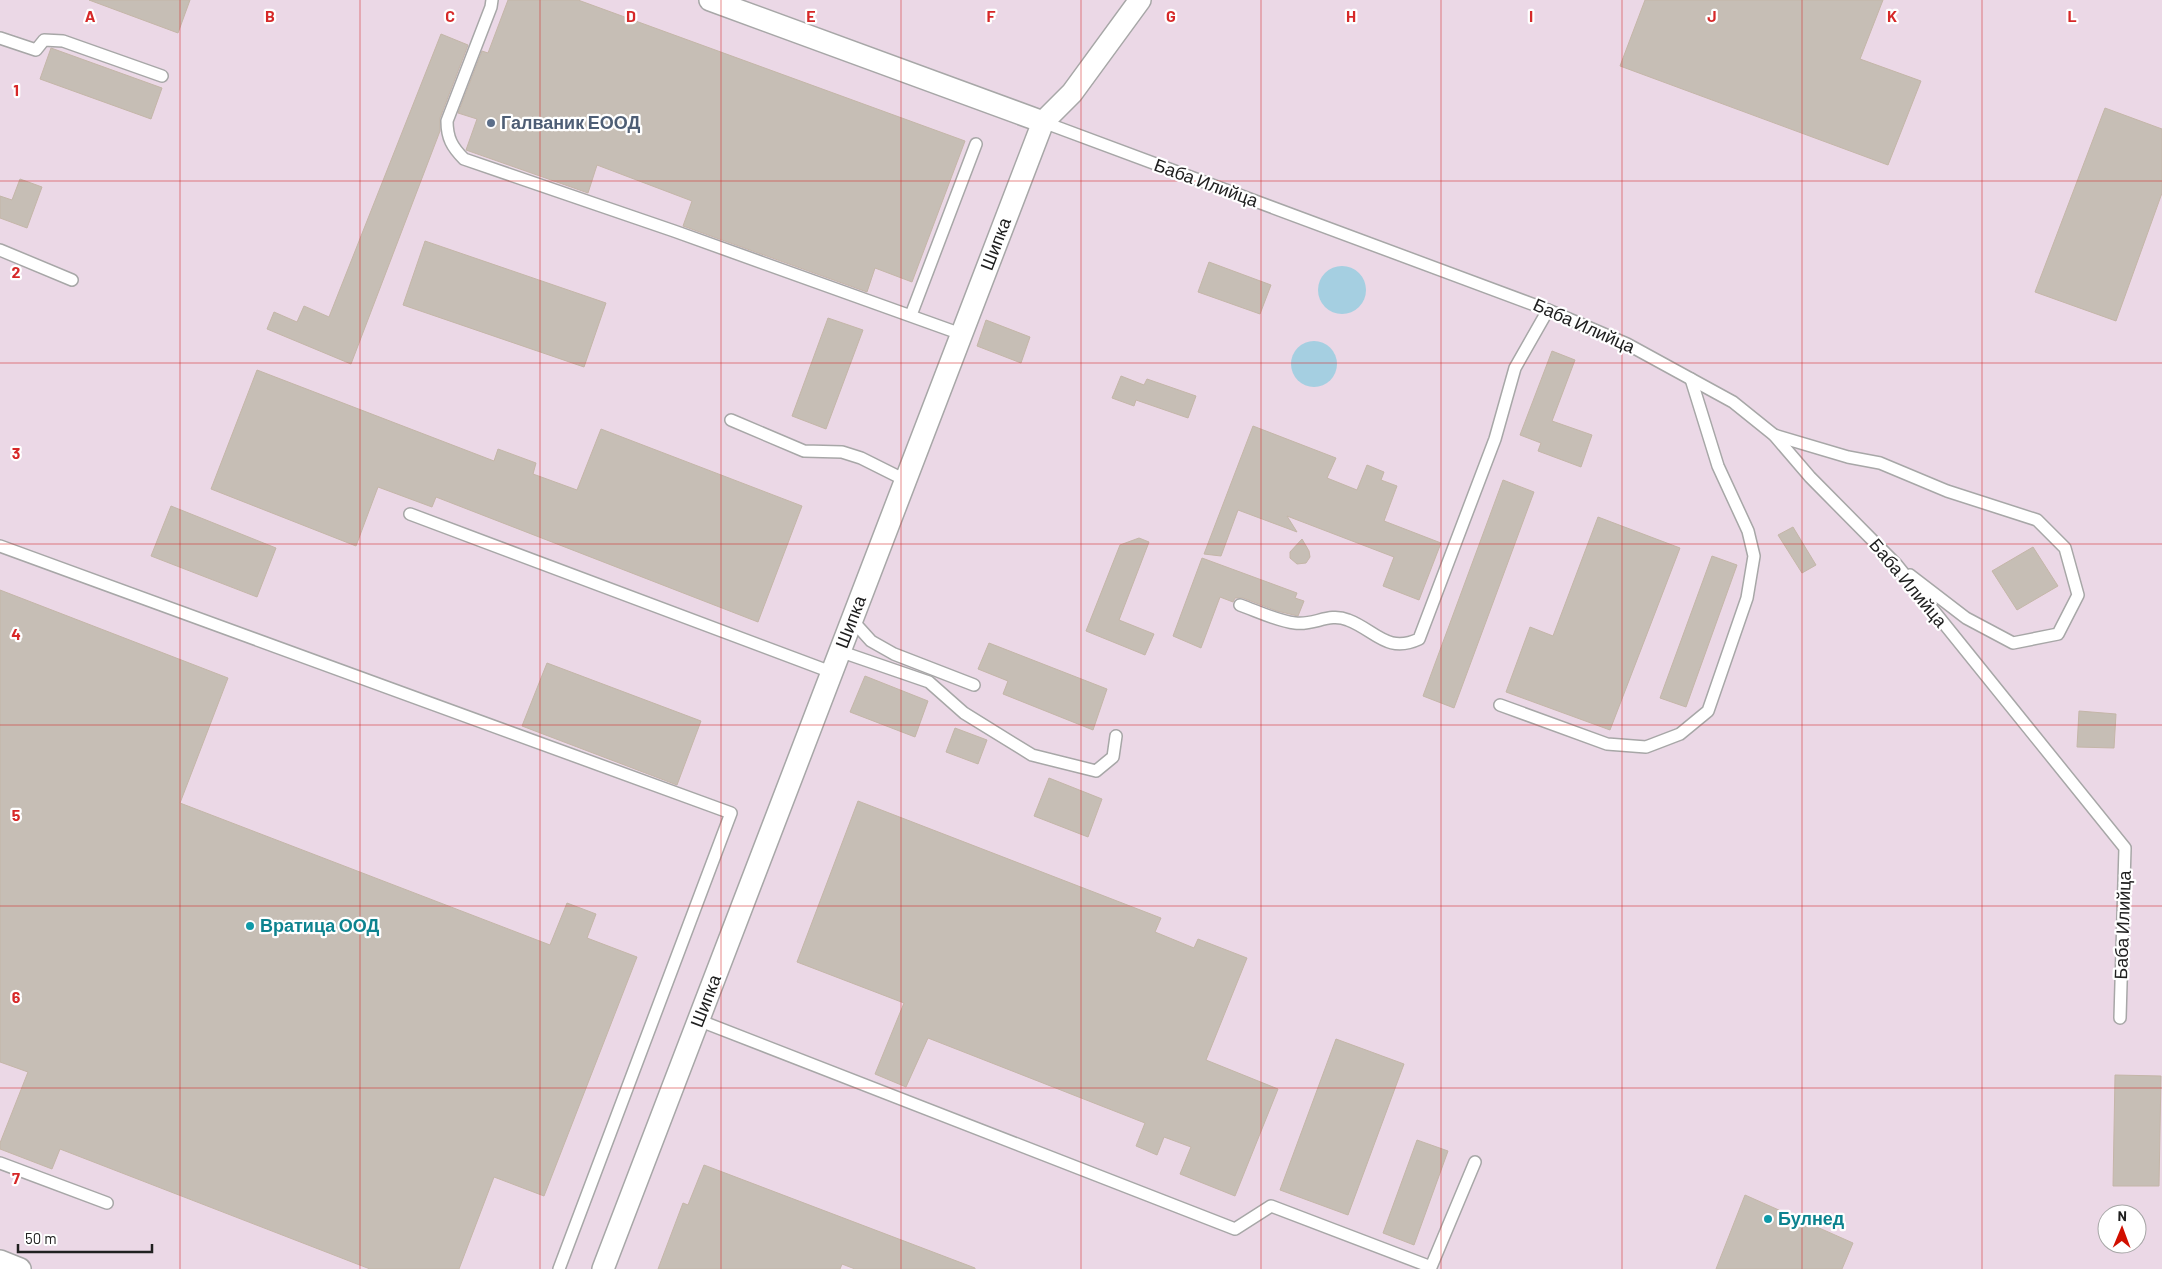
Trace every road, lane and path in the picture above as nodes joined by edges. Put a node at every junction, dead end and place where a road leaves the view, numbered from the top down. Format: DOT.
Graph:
graph roads {
  1 [pos="492,0"];
  2 [pos="710,0"];
  3 [pos="1140,0"];
  4 [pos="0,38"];
  5 [pos="162,76"];
  6 [pos="1043,122"];
  7 [pos="976,144"];
  8 [pos="0,250"];
  9 [pos="72,280"];
  10 [pos="1548,310"];
  11 [pos="911,315"];
  12 [pos="961,334"];
  13 [pos="1691,378"];
  14 [pos="731,420"];
  15 [pos="1774,435"];
  16 [pos="905,480"];
  17 [pos="410,514"];
  18 [pos="0,546"];
  19 [pos="1896,564"];
  20 [pos="1240,605"];
  21 [pos="852,620"];
  22 [pos="839,651"];
  23 [pos="831,672"];
  24 [pos="974,685"];
  25 [pos="1500,705"];
  26 [pos="1116,736"];
  27 [pos="2120,1018"];
  28 [pos="698,1020"];
  29 [pos="0,1162"];
  30 [pos="1475,1162"];
  31 [pos="107,1203"];
  32 [pos="0,1261"];
  33 [pos="20,1269"];
  34 [pos="559,1269"];
  35 [pos="603,1269"];
  1 -- 11 [label="lane"];
  2 -- 6 [label="street, Баба Илийца"];
  3 -- 6 [label="street, Шипка"];
  4 -- 5 [label="lane"];
  6 -- 10 [label="lane, Баба Илийца"];
  6 -- 12 [label="street, Шипка"];
  7 -- 11 [label="lane"];
  8 -- 9 [label="lane"];
  10 -- 13 [label="lane, Баба Илийца"];
  10 -- 20 [label="lane"];
  11 -- 12 [label="lane"];
  12 -- 16 [label="street, Шипка"];
  13 -- 15 [label="lane, Баба Илийца"];
  13 -- 25 [label="lane"];
  14 -- 16 [label="lane"];
  15 -- 19 [label="lane, Баба Илийца"];
  15 -- 19 [label="lane"];
  16 -- 21 [label="street, Шипка"];
  17 -- 23 [label="lane"];
  18 -- 34 [label="lane"];
  19 -- 27 [label="lane, Баба Илийца"];
  21 -- 22 [label="street, Шипка"];
  21 -- 24 [label="lane"];
  22 -- 23 [label="street, Шипка"];
  22 -- 26 [label="lane"];
  23 -- 28 [label="street, Шипка"];
  28 -- 30 [label="lane"];
  28 -- 35 [label="street, Шипка"];
  29 -- 31 [label="lane"];
  32 -- 33 [label="street"];
}
